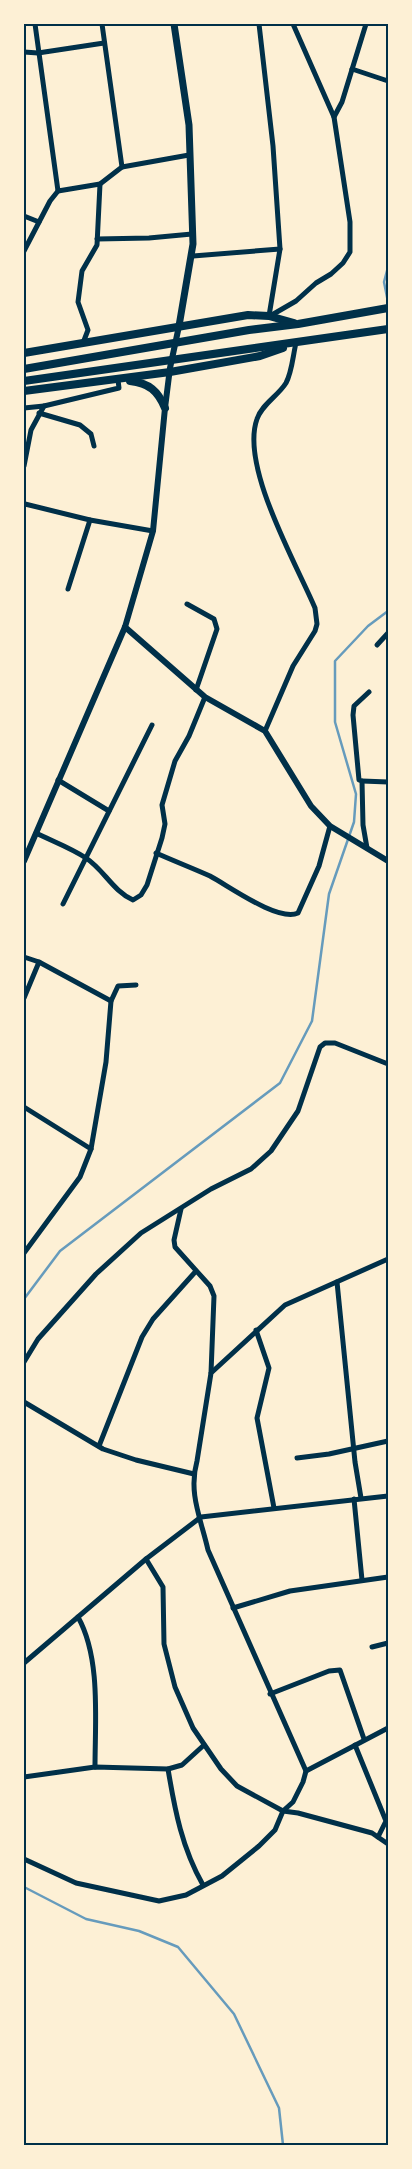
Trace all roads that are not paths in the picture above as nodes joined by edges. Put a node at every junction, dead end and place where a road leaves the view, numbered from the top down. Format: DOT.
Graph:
graph roads {
  1 [pos="35,24"];
  2 [pos="102,24"];
  3 [pos="174,24"];
  4 [pos="259,24"];
  5 [pos="293,24"];
  6 [pos="366,24"];
  7 [pos="104,43"];
  8 [pos="24,52"];
  9 [pos="38,53"];
  10 [pos="352,69"];
  11 [pos="388,81"];
  12 [pos="334,117"];
  13 [pos="188,155"];
  14 [pos="122,167"];
  15 [pos="100,184"];
  16 [pos="58,191"];
  17 [pos="24,216"];
  18 [pos="39,222"];
  19 [pos="192,234"];
  20 [pos="98,239"];
  21 [pos="280,249"];
  22 [pos="24,251"];
  23 [pos="193,256"];
  24 [pos="388,308"];
  25 [pos="269,316"];
  26 [pos="298,324"];
  27 [pos="388,329"];
  28 [pos="178,330"];
  29 [pos="300,342"];
  30 [pos="83,343"];
  31 [pos="24,353"];
  32 [pos="24,369"];
  33 [pos="170,370"];
  34 [pos="118,380"];
  35 [pos="24,381"];
  36 [pos="24,391"];
  37 [pos="44,406"];
  38 [pos="24,408"];
  39 [pos="165,408"];
  40 [pos="39,413"];
  41 [pos="94,446"];
  42 [pos="24,466"];
  43 [pos="24,503"];
  44 [pos="24,510"];
  45 [pos="90,520"];
  46 [pos="153,531"];
  47 [pos="68,589"];
  48 [pos="187,604"];
  49 [pos="125,627"];
  50 [pos="388,633"];
  51 [pos="377,645"];
  52 [pos="196,690"];
  53 [pos="369,692"];
  54 [pos="205,697"];
  55 [pos="152,725"];
  56 [pos="265,731"];
  57 [pos="58,780"];
  58 [pos="362,780"];
  59 [pos="388,782"];
  60 [pos="109,811"];
  61 [pos="330,826"];
  62 [pos="36,833"];
  63 [pos="367,848"];
  64 [pos="156,853"];
  65 [pos="86,858"];
  66 [pos="388,860"];
  67 [pos="24,861"];
  68 [pos="63,904"];
  69 [pos="24,957"];
  70 [pos="40,962"];
  71 [pos="136,985"];
  72 [pos="24,998"];
  73 [pos="111,1001"];
  74 [pos="388,1064"];
  75 [pos="24,1107"];
  76 [pos="90,1149"];
  77 [pos="181,1209"];
  78 [pos="24,1253"];
  79 [pos="388,1259"];
  80 [pos="196,1271"];
  81 [pos="337,1282"];
  82 [pos="256,1330"];
  83 [pos="24,1362"];
  84 [pos="211,1373"];
  85 [pos="24,1402"];
  86 [pos="388,1441"];
  87 [pos="99,1446"];
  88 [pos="354,1447"];
  89 [pos="297,1458"];
  90 [pos="194,1474"];
  91 [pos="388,1496"];
  92 [pos="361,1498"];
  93 [pos="354,1499"];
  94 [pos="274,1508"];
  95 [pos="201,1517"];
  96 [pos="146,1559"];
  97 [pos="388,1577"];
  98 [pos="362,1580"];
  99 [pos="233,1608"];
  100 [pos="78,1617"];
  101 [pos="388,1643"];
  102 [pos="372,1647"];
  103 [pos="24,1662"];
  104 [pos="270,1694"];
  105 [pos="388,1728"];
  106 [pos="364,1739"];
  107 [pos="204,1745"];
  108 [pos="355,1746"];
  109 [pos="96,1767"];
  110 [pos="168,1769"];
  111 [pos="306,1771"];
  112 [pos="24,1777"];
  113 [pos="283,1811"];
  114 [pos="378,1837"];
  115 [pos="388,1844"];
  116 [pos="24,1859"];
  117 [pos="203,1885"];
  1 -- 9 [label="street"];
  2 -- 7 [label="street"];
  3 -- 13 [label="main road"];
  4 -- 21 [label="street"];
  5 -- 12 [label="street"];
  6 -- 10 [label="street"];
  7 -- 9 [label="street"];
  7 -- 14 [label="street"];
  8 -- 9 [label="street"];
  9 -- 16 [label="street"];
  10 -- 11 [label="street"];
  10 -- 12 [label="street"];
  12 -- 25 [label="street"];
  13 -- 14 [label="street"];
  13 -- 19 [label="main road"];
  14 -- 15 [label="street"];
  15 -- 16 [label="street"];
  15 -- 20 [label="street"];
  16 -- 18 [label="street"];
  17 -- 18 [label="street"];
  18 -- 22 [label="street"];
  19 -- 20 [label="street"];
  19 -- 23 [label="main road"];
  20 -- 30 [label="street"];
  21 -- 23 [label="street"];
  21 -- 25 [label="street"];
  23 -- 28 [label="main road"];
  24 -- 26 [label="highway"];
  25 -- 26 [label="highway"];
  25 -- 28 [label="highway"];
  26 -- 32 [label="highway"];
  27 -- 29 [label="highway"];
  28 -- 30 [label="highway"];
  28 -- 33 [label="street"];
  29 -- 33 [label="highway"];
  29 -- 35 [label="highway"];
  29 -- 56 [label="street"];
  30 -- 31 [label="highway"];
  33 -- 34 [label="highway"];
  33 -- 39 [label="street"];
  34 -- 36 [label="highway"];
  34 -- 37 [label="street"];
  34 -- 39 [label="highway"];
  37 -- 38 [label="street"];
  37 -- 40 [label="street"];
  39 -- 46 [label="street"];
  40 -- 41 [label="street"];
  40 -- 42 [label="street"];
  43 -- 44 [label="street"];
  43 -- 45 [label="street"];
  45 -- 46 [label="street"];
  45 -- 47 [label="street"];
  46 -- 49 [label="street"];
  48 -- 52 [label="street"];
  49 -- 52 [label="street"];
  49 -- 57 [label="street"];
  50 -- 51 [label="street"];
  52 -- 54 [label="street"];
  53 -- 58 [label="street"];
  54 -- 56 [label="street"];
  54 -- 64 [label="street"];
  55 -- 60 [label="street"];
  56 -- 61 [label="street"];
  57 -- 60 [label="street"];
  57 -- 62 [label="street"];
  58 -- 59 [label="street"];
  58 -- 63 [label="street"];
  60 -- 65 [label="street"];
  61 -- 63 [label="street"];
  61 -- 64 [label="street"];
  62 -- 65 [label="street"];
  62 -- 67 [label="street"];
  63 -- 66 [label="street"];
  64 -- 65 [label="street"];
  65 -- 68 [label="street"];
  69 -- 70 [label="street"];
  70 -- 72 [label="street"];
  70 -- 73 [label="street"];
  71 -- 73 [label="street"];
  73 -- 76 [label="street"];
  74 -- 77 [label="street"];
  75 -- 76 [label="street"];
  76 -- 78 [label="street"];
  77 -- 80 [label="street"];
  77 -- 83 [label="street"];
  79 -- 81 [label="street"];
  80 -- 84 [label="street"];
  80 -- 87 [label="street"];
  81 -- 82 [label="street"];
  81 -- 88 [label="street"];
  82 -- 84 [label="street"];
  82 -- 94 [label="street"];
  84 -- 90 [label="street"];
  85 -- 87 [label="street"];
  86 -- 88 [label="street"];
  87 -- 90 [label="street"];
  88 -- 89 [label="street"];
  88 -- 92 [label="street"];
  90 -- 95 [label="street"];
  91 -- 92 [label="street"];
  92 -- 93 [label="street"];
  93 -- 94 [label="street"];
  93 -- 98 [label="street"];
  94 -- 95 [label="street"];
  95 -- 96 [label="street"];
  95 -- 99 [label="street"];
  96 -- 100 [label="street"];
  96 -- 107 [label="street"];
  97 -- 98 [label="street"];
  98 -- 99 [label="street"];
  99 -- 104 [label="street"];
  100 -- 103 [label="street"];
  100 -- 109 [label="street"];
  101 -- 102 [label="street"];
  104 -- 106 [label="street"];
  104 -- 111 [label="street"];
  105 -- 106 [label="street"];
  106 -- 108 [label="street"];
  107 -- 110 [label="street"];
  107 -- 113 [label="street"];
  108 -- 111 [label="street"];
  108 -- 114 [label="street"];
  109 -- 110 [label="street"];
  109 -- 112 [label="street"];
  110 -- 117 [label="street"];
  111 -- 113 [label="street"];
  113 -- 114 [label="street"];
  113 -- 117 [label="street"];
  114 -- 115 [label="street"];
  116 -- 117 [label="street"];
}
